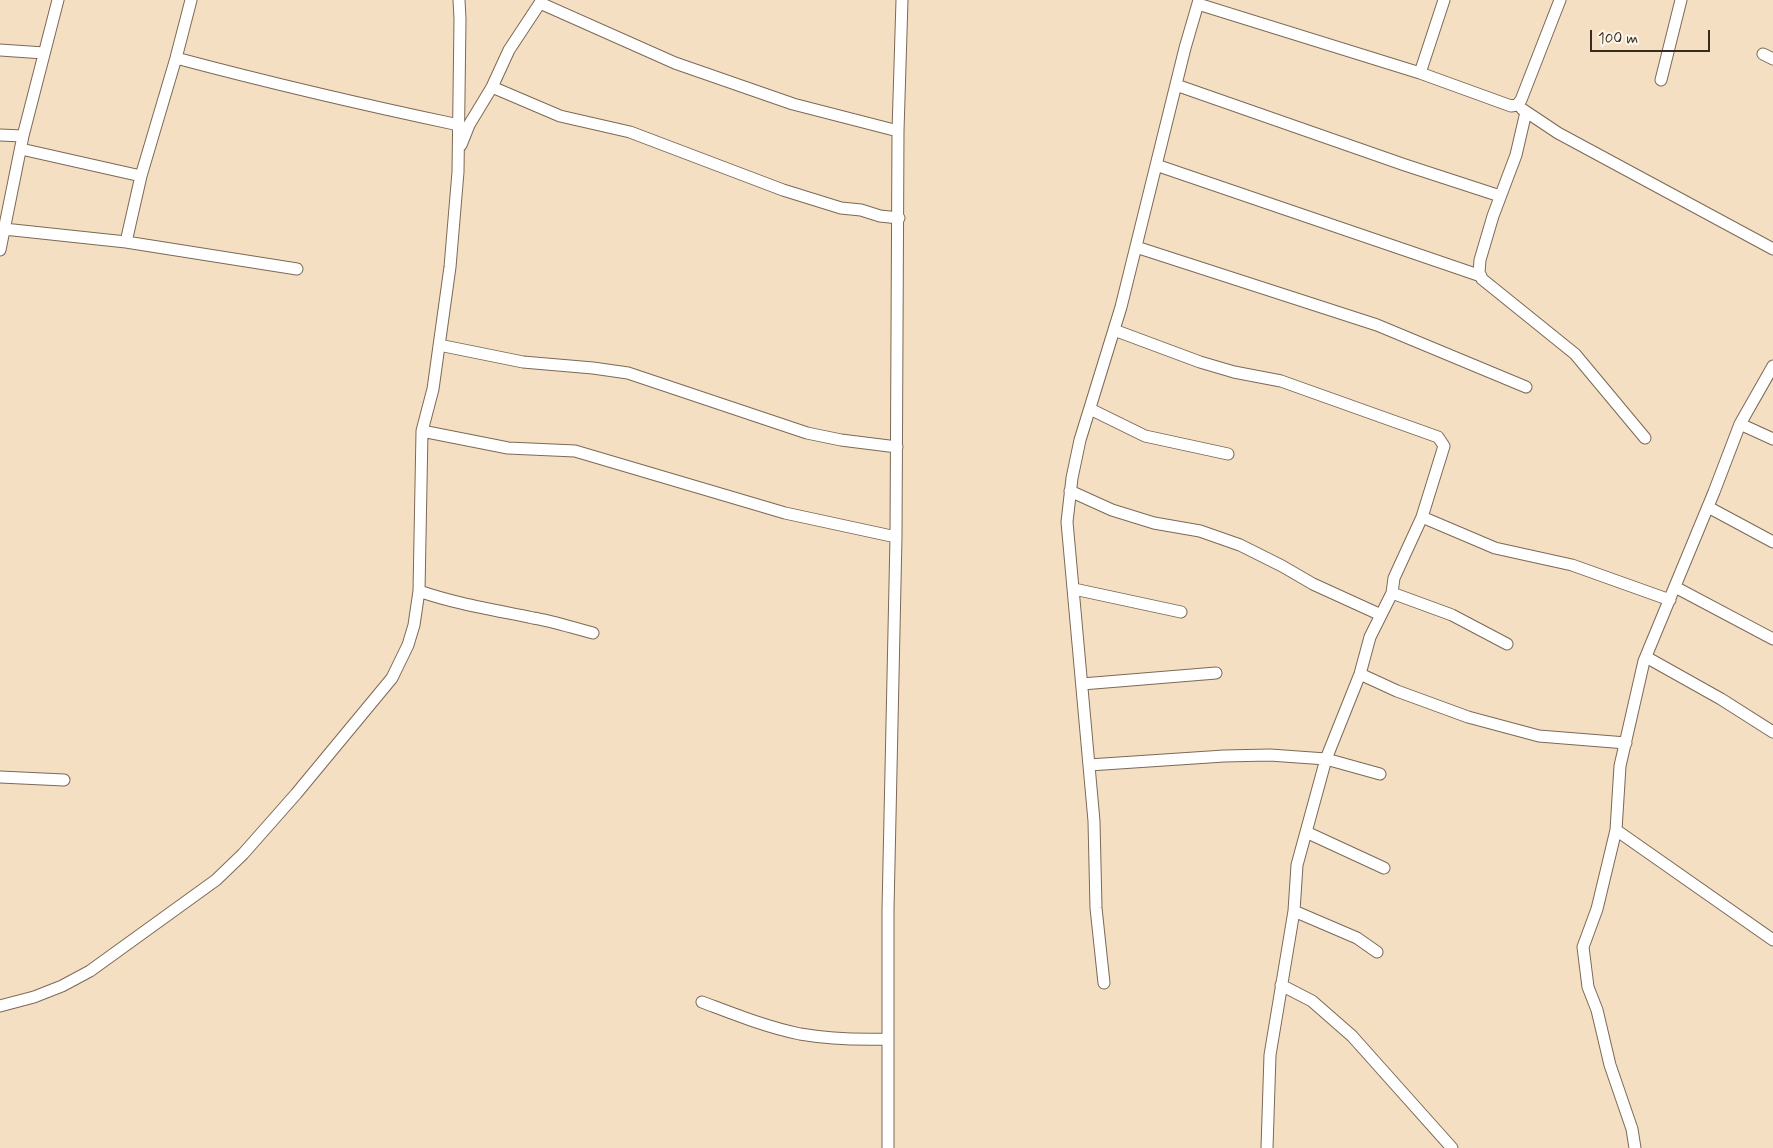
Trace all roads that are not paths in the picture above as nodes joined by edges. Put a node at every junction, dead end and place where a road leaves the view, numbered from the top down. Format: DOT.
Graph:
graph roads {
  1 [pos="58,0"];
  2 [pos="191,0"];
  3 [pos="459,0"];
  4 [pos="902,0"];
  5 [pos="1444,0"];
  6 [pos="1560,0"];
  7 [pos="1681,0"];
  8 [pos="541,2"];
  9 [pos="1199,2"];
  10 [pos="0,50"];
  11 [pos="44,53"];
  12 [pos="176,58"];
  13 [pos="1420,73"];
  14 [pos="1661,80"];
  15 [pos="1176,85"];
  16 [pos="492,87"];
  17 [pos="1516,105"];
  18 [pos="1526,112"];
  19 [pos="459,125"];
  20 [pos="898,131"];
  21 [pos="0,135"];
  22 [pos="24,136"];
  23 [pos="21,149"];
  24 [pos="458,151"];
  25 [pos="1156,165"];
  26 [pos="141,176"];
  27 [pos="1500,196"];
  28 [pos="899,218"];
  29 [pos="4,229"];
  30 [pos="126,242"];
  31 [pos="1136,247"];
  32 [pos="0,250"];
  33 [pos="1773,250"];
  34 [pos="297,269"];
  35 [pos="1481,276"];
  36 [pos="1114,330"];
  37 [pos="439,345"];
  38 [pos="1773,366"];
  39 [pos="1526,388"];
  40 [pos="1090,409"];
  41 [pos="1740,424"];
  42 [pos="422,431"];
  43 [pos="1645,438"];
  44 [pos="1773,439"];
  45 [pos="897,447"];
  46 [pos="1228,454"];
  47 [pos="1070,491"];
  48 [pos="1708,507"];
  49 [pos="1422,517"];
  50 [pos="896,536"];
  51 [pos="1773,542"];
  52 [pos="1675,587"];
  53 [pos="1074,589"];
  54 [pos="420,591"];
  55 [pos="1392,593"];
  56 [pos="1670,600"];
  57 [pos="1181,612"];
  58 [pos="1381,615"];
  59 [pos="593,633"];
  60 [pos="1773,639"];
  61 [pos="1507,644"];
  62 [pos="1646,657"];
  63 [pos="1216,674"];
  64 [pos="1360,674"];
  65 [pos="1082,684"];
  66 [pos="1773,732"];
  67 [pos="1626,743"];
  68 [pos="1326,759"];
  69 [pos="1088,765"];
  70 [pos="1380,774"];
  71 [pos="0,777"];
  72 [pos="64,780"];
  73 [pos="1616,830"];
  74 [pos="1306,832"];
  75 [pos="1384,868"];
  76 [pos="1294,911"];
  77 [pos="1773,940"];
  78 [pos="1377,952"];
  79 [pos="1104,983"];
  80 [pos="1281,985"];
  81 [pos="702,1002"];
  82 [pos="0,1006"];
  83 [pos="888,1039"];
  84 [pos="888,1148"];
  85 [pos="1267,1148"];
  86 [pos="1452,1148"];
  87 [pos="1635,1148"];
  1 -- 11 [label="street"];
  2 -- 12 [label="street"];
  3 -- 19 [label="street"];
  4 -- 20 [label="street"];
  5 -- 13 [label="street"];
  6 -- 17 [label="street"];
  7 -- 14 [label="street"];
  8 -- 16 [label="street"];
  8 -- 20 [label="street"];
  9 -- 13 [label="street"];
  9 -- 15 [label="street"];
  10 -- 11 [label="street"];
  11 -- 22 [label="street"];
  12 -- 19 [label="street"];
  12 -- 26 [label="street"];
  13 -- 17 [label="street"];
  15 -- 25 [label="street"];
  15 -- 27 [label="street"];
  16 -- 24 [label="street"];
  16 -- 28 [label="street"];
  17 -- 18 [label="street"];
  18 -- 27 [label="street"];
  18 -- 33 [label="street"];
  19 -- 24 [label="street"];
  20 -- 28 [label="street"];
  21 -- 22 [label="street"];
  22 -- 23 [label="street"];
  23 -- 26 [label="street"];
  23 -- 29 [label="street"];
  24 -- 37 [label="street"];
  25 -- 31 [label="street"];
  25 -- 35 [label="street"];
  26 -- 30 [label="street"];
  27 -- 35 [label="street"];
  28 -- 45 [label="street"];
  29 -- 30 [label="street"];
  29 -- 32 [label="street"];
  30 -- 34 [label="street"];
  31 -- 36 [label="street"];
  31 -- 39 [label="street"];
  35 -- 43 [label="street"];
  36 -- 40 [label="street"];
  36 -- 49 [label="street"];
  37 -- 42 [label="street"];
  37 -- 45 [label="street"];
  38 -- 41 [label="street"];
  40 -- 46 [label="street"];
  40 -- 47 [label="street"];
  41 -- 44 [label="street"];
  41 -- 48 [label="street"];
  42 -- 50 [label="street"];
  42 -- 54 [label="street"];
  45 -- 50 [label="street"];
  47 -- 53 [label="street"];
  47 -- 58 [label="street"];
  48 -- 51 [label="street"];
  48 -- 52 [label="street"];
  49 -- 55 [label="street"];
  49 -- 56 [label="street"];
  50 -- 83 [label="street"];
  52 -- 56 [label="street"];
  52 -- 60 [label="street"];
  53 -- 57 [label="street"];
  53 -- 65 [label="street"];
  54 -- 59 [label="street"];
  54 -- 82 [label="street"];
  55 -- 58 [label="street"];
  55 -- 61 [label="street"];
  56 -- 62 [label="street"];
  58 -- 64 [label="street"];
  62 -- 66 [label="street"];
  62 -- 67 [label="street"];
  63 -- 65 [label="street"];
  64 -- 67 [label="street"];
  64 -- 68 [label="street"];
  65 -- 69 [label="street"];
  67 -- 73 [label="street"];
  68 -- 69 [label="street"];
  68 -- 70 [label="street"];
  68 -- 74 [label="street"];
  69 -- 79 [label="street"];
  71 -- 72 [label="street"];
  73 -- 77 [label="street"];
  73 -- 87 [label="street"];
  74 -- 75 [label="street"];
  74 -- 76 [label="street"];
  76 -- 78 [label="street"];
  76 -- 80 [label="street"];
  80 -- 85 [label="street"];
  80 -- 86 [label="street"];
  81 -- 83 [label="street"];
  83 -- 84 [label="street"];
}
